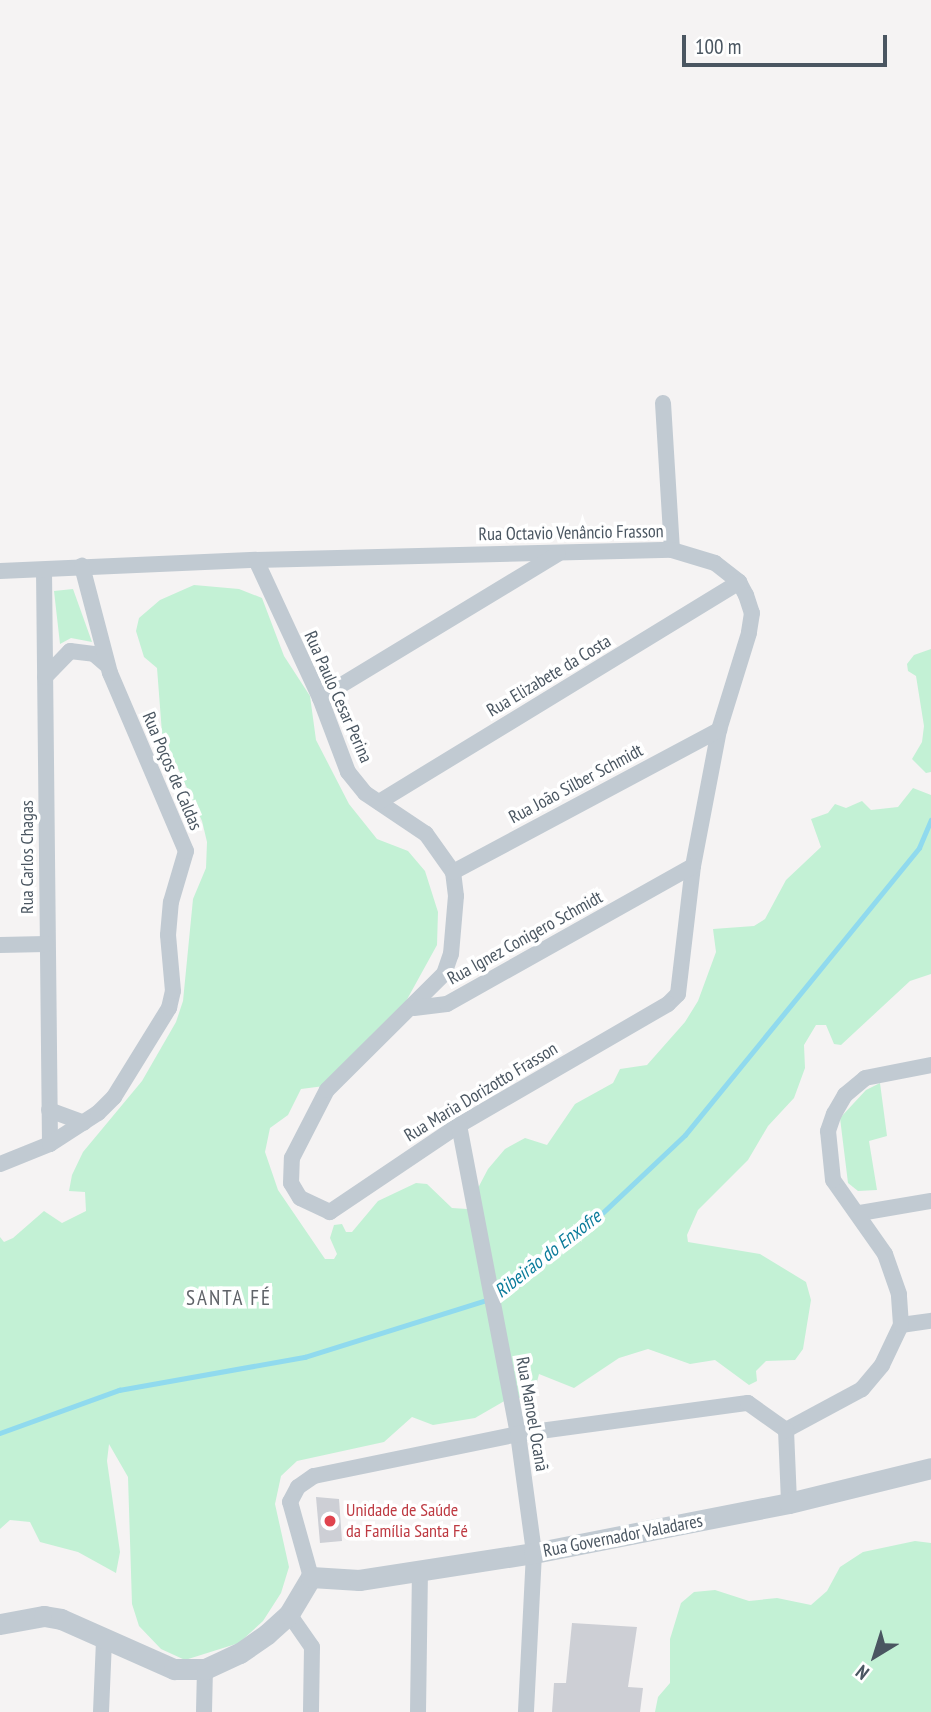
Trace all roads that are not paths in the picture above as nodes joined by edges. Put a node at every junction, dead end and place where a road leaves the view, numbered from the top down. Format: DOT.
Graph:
graph roads {
  1 [pos="663,403"];
  2 [pos="672,550"];
  3 [pos="560,552"];
  4 [pos="257,560"];
  5 [pos="82,566"];
  6 [pos="44,570"];
  7 [pos="0,571"];
  8 [pos="739,582"];
  9 [pos="108,666"];
  10 [pos="45,677"];
  11 [pos="320,698"];
  12 [pos="719,730"];
  13 [pos="379,802"];
  14 [pos="693,866"];
  15 [pos="453,872"];
  16 [pos="46,944"];
  17 [pos="0,945"];
  18 [pos="414,1007"];
  19 [pos="931,1065"];
  20 [pos="49,1110"];
  21 [pos="84,1123"];
  22 [pos="459,1125"];
  23 [pos="50,1144"];
  24 [pos="0,1164"];
  25 [pos="931,1201"];
  26 [pos="860,1213"];
  27 [pos="931,1321"];
  28 [pos="901,1325"];
  29 [pos="786,1430"];
  30 [pos="518,1434"];
  31 [pos="931,1468"];
  32 [pos="789,1503"];
  33 [pos="534,1553"];
  34 [pos="420,1573"];
  35 [pos="311,1577"];
  36 [pos="289,1614"];
  37 [pos="0,1624"];
  38 [pos="104,1641"];
  39 [pos="205,1669"];
  40 [pos="101,1712"];
  41 [pos="204,1712"];
  42 [pos="311,1712"];
  43 [pos="418,1712"];
  44 [pos="526,1712"];
  1 -- 2 [label="street"];
  2 -- 3 [label="street, Rua Octavio Venâncio Frasson"];
  2 -- 8 [label="street, Rua Octavio Venâncio Frasson"];
  3 -- 4 [label="street, Rua Octavio Venâncio Frasson"];
  3 -- 11 [label="street"];
  4 -- 5 [label="street, Rua Octavio Venâncio Frasson"];
  4 -- 11 [label="street, Rua Paulo Cesar Perina"];
  5 -- 6 [label="street, Rua Octavio Venâncio Frasson"];
  5 -- 9 [label="street, Rua Poços de Caldas"];
  6 -- 7 [label="street, Rua Octavio Venâncio Frasson"];
  6 -- 10 [label="street, Rua Carlos Chagas"];
  8 -- 12 [label="street"];
  8 -- 13 [label="street, Rua Elizabete da Costa"];
  9 -- 10 [label="street"];
  9 -- 21 [label="street, Rua Poços de Caldas"];
  10 -- 16 [label="street, Rua Carlos Chagas"];
  11 -- 13 [label="street, Rua Paulo Cesar Perina"];
  12 -- 14 [label="street"];
  12 -- 15 [label="street, Rua João Silber Schmidt"];
  13 -- 15 [label="street, Rua Paulo Cesar Perina"];
  14 -- 18 [label="street, Rua Ignez Conigero Schmidt"];
  14 -- 22 [label="street, Rua Maria Dorizotto Frasson"];
  15 -- 18 [label="street"];
  16 -- 17 [label="street"];
  16 -- 20 [label="street, Rua Carlos Chagas"];
  18 -- 22 [label="street, Rua Maria Dorizotto Frasson"];
  19 -- 26 [label="street"];
  20 -- 21 [label="street"];
  20 -- 23 [label="street, Rua Carlos Chagas"];
  21 -- 23 [label="street, Rua Poços de Caldas"];
  22 -- 30 [label="street, Rua Manoel Ocanã"];
  23 -- 24 [label="street, Rua Poços de Caldas"];
  25 -- 26 [label="street"];
  26 -- 28 [label="street"];
  27 -- 28 [label="street"];
  28 -- 29 [label="street"];
  29 -- 30 [label="street"];
  29 -- 32 [label="street"];
  30 -- 33 [label="street, Rua Manoel Ocanã"];
  30 -- 35 [label="street"];
  31 -- 32 [label="street, Rua Governador Valadares"];
  32 -- 33 [label="street, Rua Governador Valadares"];
  33 -- 34 [label="street, Rua Governador Valadares"];
  33 -- 44 [label="street, Rua Manoel Ocanã"];
  34 -- 35 [label="street, Rua Governador Valadares"];
  34 -- 43 [label="street"];
  35 -- 36 [label="street"];
  36 -- 39 [label="street"];
  36 -- 42 [label="street"];
  37 -- 38 [label="street"];
  38 -- 39 [label="street"];
  38 -- 40 [label="street"];
  39 -- 41 [label="street"];
}
